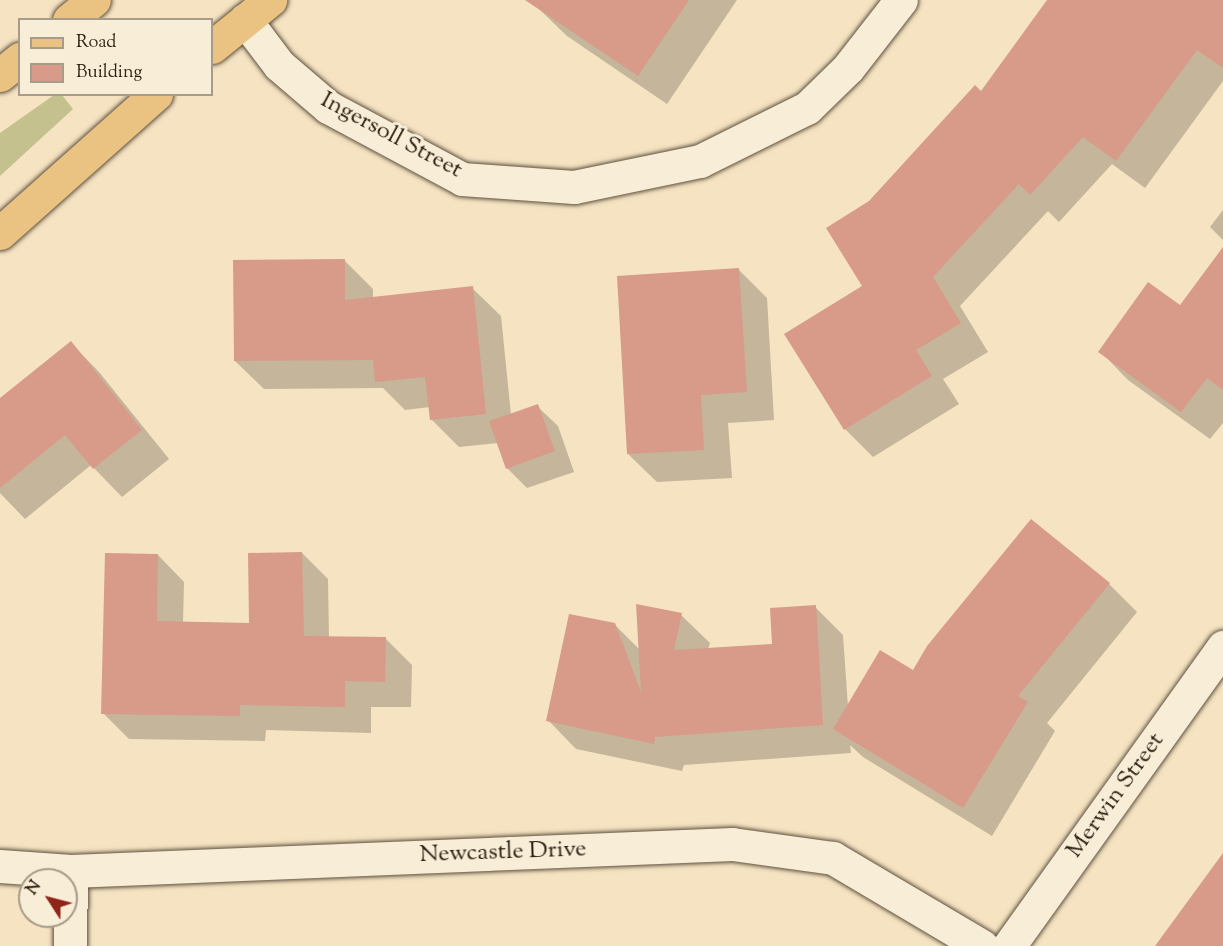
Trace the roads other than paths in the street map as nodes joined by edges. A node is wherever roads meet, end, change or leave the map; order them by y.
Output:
1 (94, 0) edge
2 (270, 0) edge
3 (901, 0) edge
4 (240, 10) edge
5 (72, 18) edge
6 (213, 32) edge
7 (213, 46) edge
8 (18, 61) edge
9 (0, 75) edge
10 (154, 96) edge
11 (0, 233) edge
12 (1223, 647) edge
13 (0, 866) edge
14 (29, 868) edge
15 (78, 871) edge
16 (70, 928) edge
17 (70, 946) edge
18 (982, 946) edge
19 (1009, 946) edge

1 - 5 main road
2 - 4 main road
3 - 4 street, Ingersoll Street
4 - 6 main road
4 - 7 main road
8 - 9 main road
10 - 11 main road
12 - 19 street, Merwin Street
13 - 14 street, Newcastle Drive
15 - 18 street, Newcastle Drive
16 - 17 street

